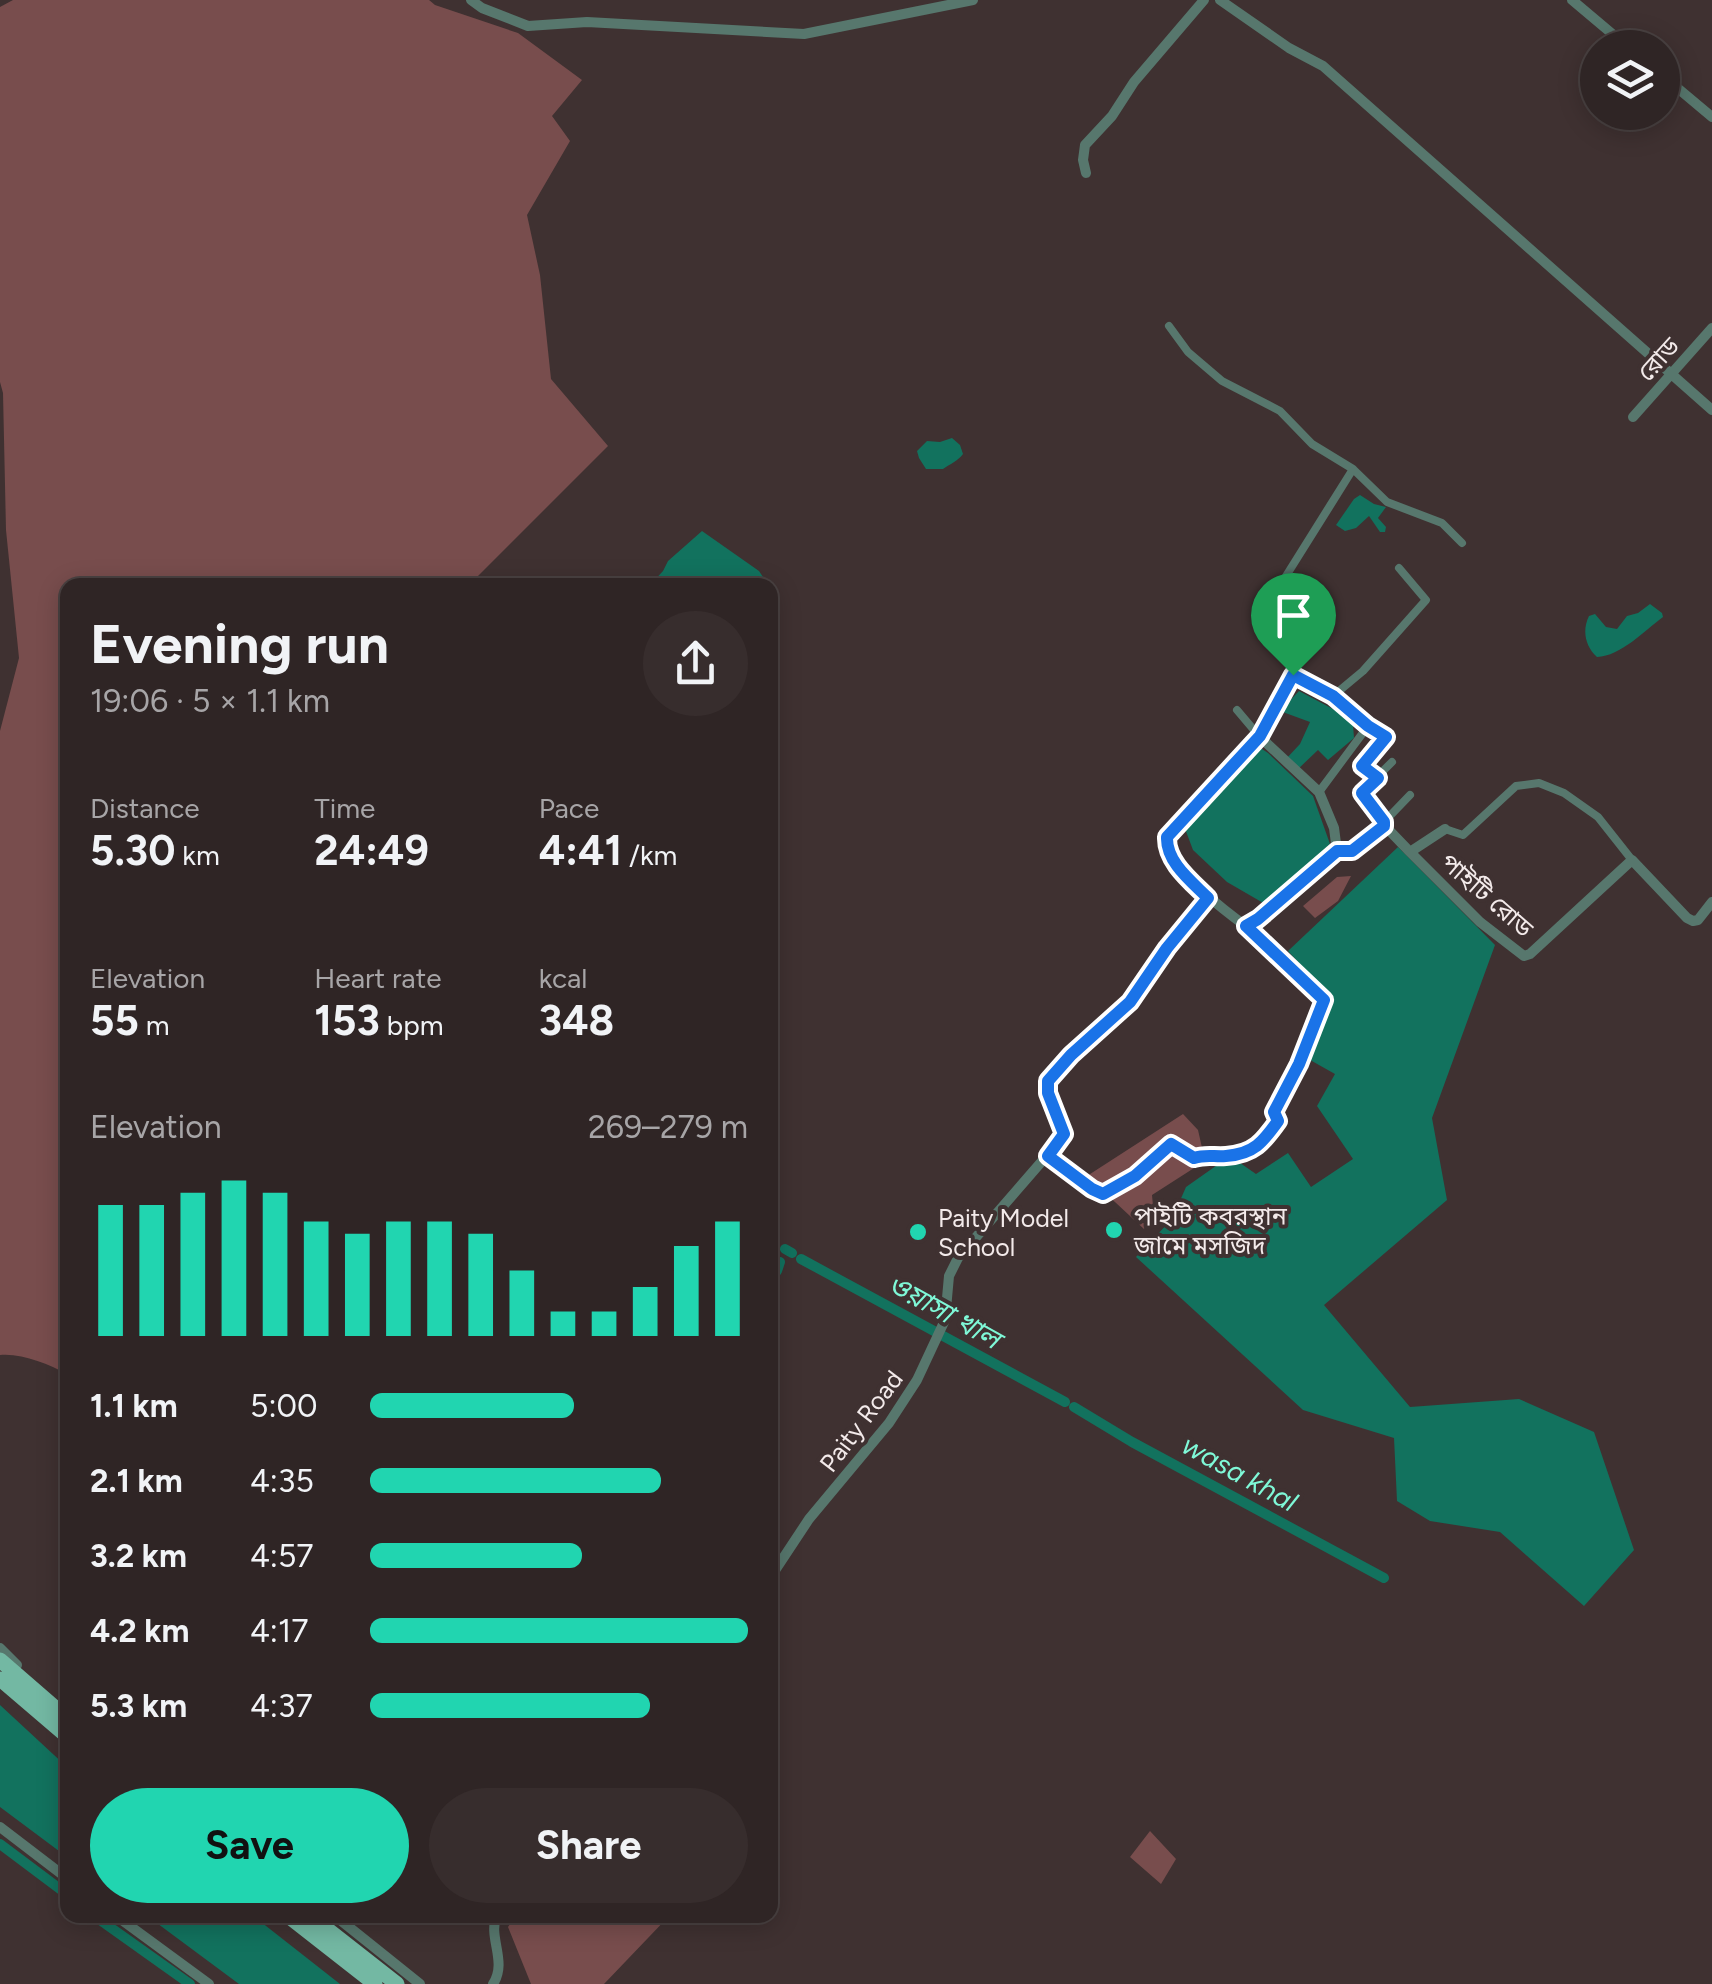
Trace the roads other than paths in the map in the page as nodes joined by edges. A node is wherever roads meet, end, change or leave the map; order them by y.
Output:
1 (471, 0) edge
2 (973, 0) edge
3 (1204, 0) edge
4 (1220, 0) edge
5 (1572, 0) edge
6 (1608, 30) edge
7 (1680, 91) edge
8 (1712, 117) edge
9 (1086, 173) dead end
10 (1169, 326) dead end
11 (1712, 328) edge
12 (1673, 374) junction
13 (1712, 410) edge
14 (1633, 416) dead end
15 (1353, 470) junction
16 (1462, 544) dead end
17 (1399, 568) dead end
18 (1293, 675) junction
19 (1333, 696) junction
20 (1236, 710) dead end
21 (1368, 726) junction
22 (1260, 736) junction
23 (1392, 762) dead end
24 (1378, 778) junction
25 (1320, 792) junction
26 (1410, 795) dead end
27 (1384, 824) junction
28 (1444, 829) joint
29 (1337, 851) junction
30 (1410, 852) junction
31 (1632, 860) junction
32 (1208, 898) junction
33 (1712, 902) edge
34 (1246, 926) junction
35 (1048, 1156) junction
36 (778, 1566) edge
37 (0, 1648) edge
38 (0, 1660) edge
39 (0, 1679) edge
40 (60, 1702) edge
41 (60, 1713) edge
42 (60, 1730) edge
43 (0, 1827) edge
44 (60, 1873) edge
45 (126, 1923) edge
46 (297, 1923) edge
47 (319, 1923) edge
48 (346, 1923) edge
49 (494, 1923) edge
50 (209, 1984) edge
51 (374, 1984) edge
52 (396, 1984) edge
53 (420, 1984) edge
54 (493, 1984) edge

1 - 2 street
3 - 9 street
4 - 12 street
5 - 6 street
7 - 8 street
10 - 15 street
11 - 12 street, রোড
12 - 13 street
12 - 14 street, রোড
15 - 16 street
15 - 18 street
17 - 19 street
18 - 19 street
18 - 22 street
19 - 21 street
20 - 22 street
21 - 24 street
21 - 25 street
22 - 25 street
22 - 32 street
23 - 24 street
24 - 27 street
25 - 29 street
26 - 27 street
27 - 29 street
27 - 30 street
28 - 30 street
28 - 31 street
29 - 34 street
30 - 31 street, পাইটি রোড
31 - 33 street
32 - 34 street
32 - 35 street
34 - 35 street
35 - 36 street, Paity Road
37 - 40 street
38 - 41 main road
39 - 42 main road
43 - 44 street
45 - 50 street
46 - 51 main road
47 - 52 main road
48 - 53 street
49 - 54 street

